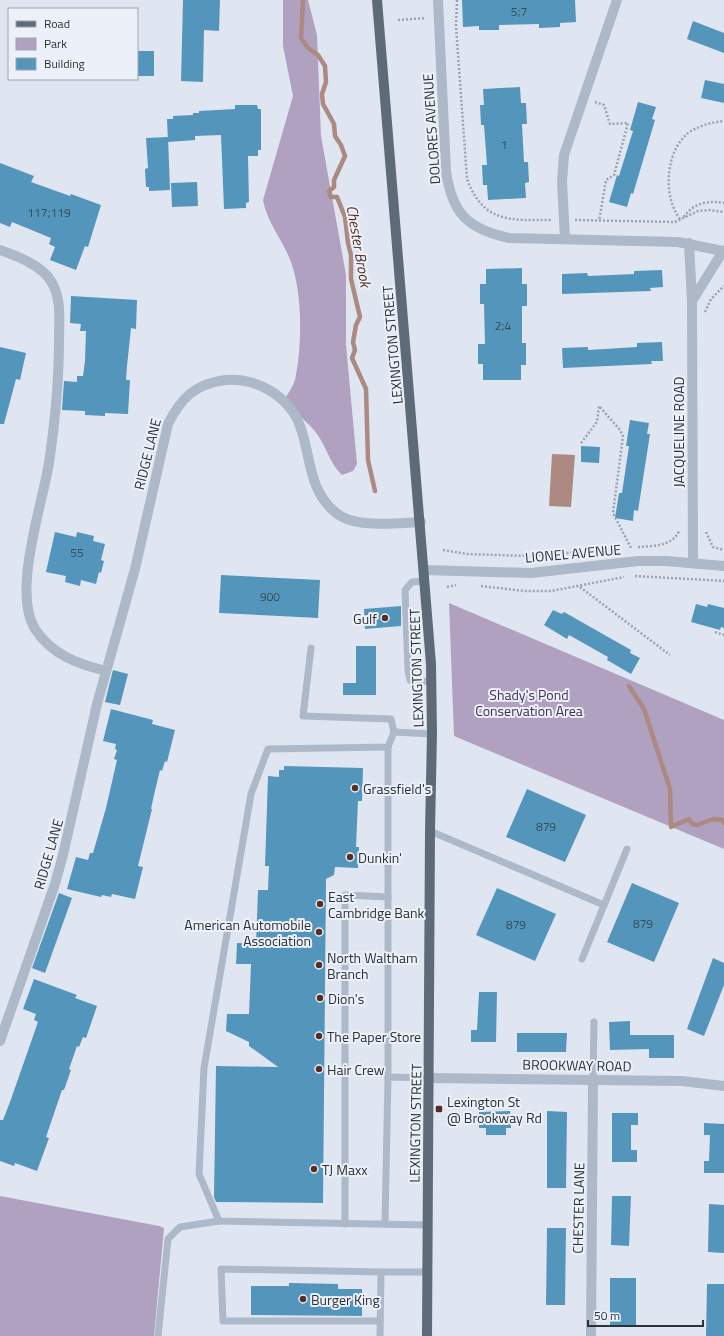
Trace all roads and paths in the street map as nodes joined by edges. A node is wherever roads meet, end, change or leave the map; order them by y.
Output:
1 (377, 0) edge
2 (438, 0) edge
3 (457, 0) edge
4 (617, 0) edge
5 (439, 16) junction
6 (398, 20) dead end
7 (583, 97) junction
8 (724, 121) edge
9 (724, 203) edge
10 (724, 212) edge
11 (684, 217) junction
12 (680, 219) junction
13 (564, 220) junction
14 (599, 221) junction
15 (565, 239) junction
16 (689, 243) junction
17 (0, 250) edge
18 (724, 251) edge
19 (724, 286) edge
20 (692, 301) junction
21 (704, 315) dead end
22 (581, 443) dead end
23 (421, 522) junction
24 (706, 525) dead end
25 (680, 526) dead end
26 (631, 548) junction
27 (443, 550) dead end
28 (724, 550) edge
29 (693, 562) junction
30 (724, 566) edge
31 (424, 570) junction
32 (425, 581) junction
33 (724, 581) edge
34 (460, 585) dead end
35 (479, 586) dead end
36 (447, 587) dead end
37 (580, 587) junction
38 (715, 632) dead end
39 (724, 635) edge
40 (311, 648) dead end
41 (670, 655) dead end
42 (106, 671) junction
43 (432, 681) junction
44 (394, 732) junction
45 (432, 734) junction
46 (388, 747) junction
47 (430, 831) junction
48 (627, 849) dead end
49 (388, 896) junction
50 (604, 905) junction
51 (582, 959) dead end
52 (594, 1022) dead end
53 (0, 1041) edge
54 (388, 1077) junction
55 (430, 1078) junction
56 (593, 1080) junction
57 (724, 1086) edge
58 (219, 1221) junction
59 (346, 1224) junction
60 (385, 1224) junction
61 (428, 1225) junction
62 (381, 1272) junction
63 (428, 1272) junction
64 (380, 1321) junction
65 (158, 1336) edge
66 (380, 1336) edge
67 (427, 1336) edge
68 (591, 1336) edge

1 - 23 main road, LEXINGTON STREET
2 - 5 street, DOLORES AVENUE
3 - 13 path
4 - 7 street
5 - 6 path
5 - 15 street, DOLORES AVENUE
7 - 13 street
7 - 14 path
8 - 12 path
9 - 11 path
10 - 11 path
11 - 12 path
12 - 14 path
13 - 14 path
13 - 15 street
15 - 16 street, DOLORES AVENUE
16 - 18 street, DOLORES AVENUE
16 - 20 street, JACQUELINE ROAD
17 - 42 street
18 - 20 street
19 - 21 path
20 - 29 street, JACQUELINE ROAD
22 - 26 path
23 - 31 main road, LEXINGTON STREET
23 - 42 street, RIDGE LANE
24 - 28 path
25 - 26 path
26 - 27 path
29 - 30 street, LIONEL AVENUE
29 - 31 street, LIONEL AVENUE
31 - 32 main road, LEXINGTON STREET
32 - 43 main road, LEXINGTON STREET
32 - 43 lane
33 - 37 path
34 - 36 path
35 - 37 path
37 - 41 path
38 - 39 path
40 - 44 lane
42 - 53 street, RIDGE LANE
43 - 45 main road, LEXINGTON STREET
44 - 45 lane
44 - 46 lane
45 - 47 main road, LEXINGTON STREET
46 - 49 lane
46 - 58 lane
47 - 50 lane
47 - 55 main road, LEXINGTON STREET
48 - 50 lane
49 - 54 lane
49 - 59 lane
50 - 51 lane
52 - 56 lane
54 - 55 lane
54 - 60 lane
55 - 56 street, BROOKWAY ROAD
55 - 61 main road, LEXINGTON STREET
56 - 57 street, BROOKWAY ROAD
56 - 68 street, CHESTER LANE
58 - 59 lane
58 - 65 lane
59 - 60 lane
60 - 61 lane
61 - 63 main road, LEXINGTON STREET
62 - 63 lane
62 - 64 lane
62 - 64 lane
63 - 67 main road, LEXINGTON STREET
64 - 66 lane

